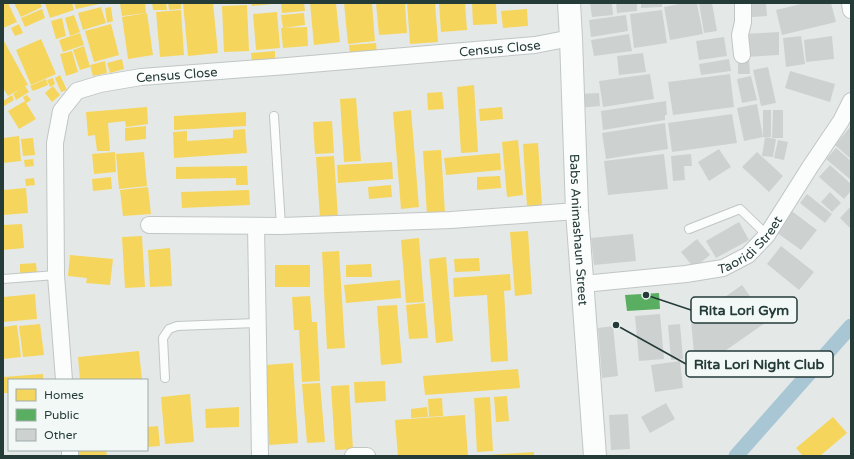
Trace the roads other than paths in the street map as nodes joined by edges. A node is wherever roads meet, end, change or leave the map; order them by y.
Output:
1 (569, 3) edge
2 (743, 3) edge
3 (850, 3) edge
4 (851, 10) edge
5 (571, 38) junction
6 (742, 55) dead end
7 (851, 102) edge
8 (274, 116) dead end
9 (577, 211) junction
10 (149, 225) dead end
11 (256, 226) junction
12 (281, 226) junction
13 (689, 229) dead end
14 (767, 235) junction
15 (56, 275) junction
16 (3, 280) edge
17 (583, 284) junction
18 (257, 323) junction
19 (165, 378) dead end
20 (64, 379) edge
21 (260, 456) edge
22 (353, 456) edge
23 (367, 456) edge
24 (595, 456) edge

1 - 5 main road, Babs Animashaun Street
2 - 6 street
3 - 4 street
5 - 9 main road, Babs Animashaun Street
5 - 15 street, Census Close
7 - 14 street, Taoridi Street
8 - 12 lane
9 - 12 street
9 - 17 main road, Babs Animashaun Street
10 - 11 street
11 - 12 street
11 - 18 street
13 - 14 lane
14 - 17 street, Taoridi Street
15 - 16 lane
15 - 20 street, Census Close
17 - 24 main road, Babs Animashaun Street
18 - 19 lane
18 - 21 street
22 - 23 street

